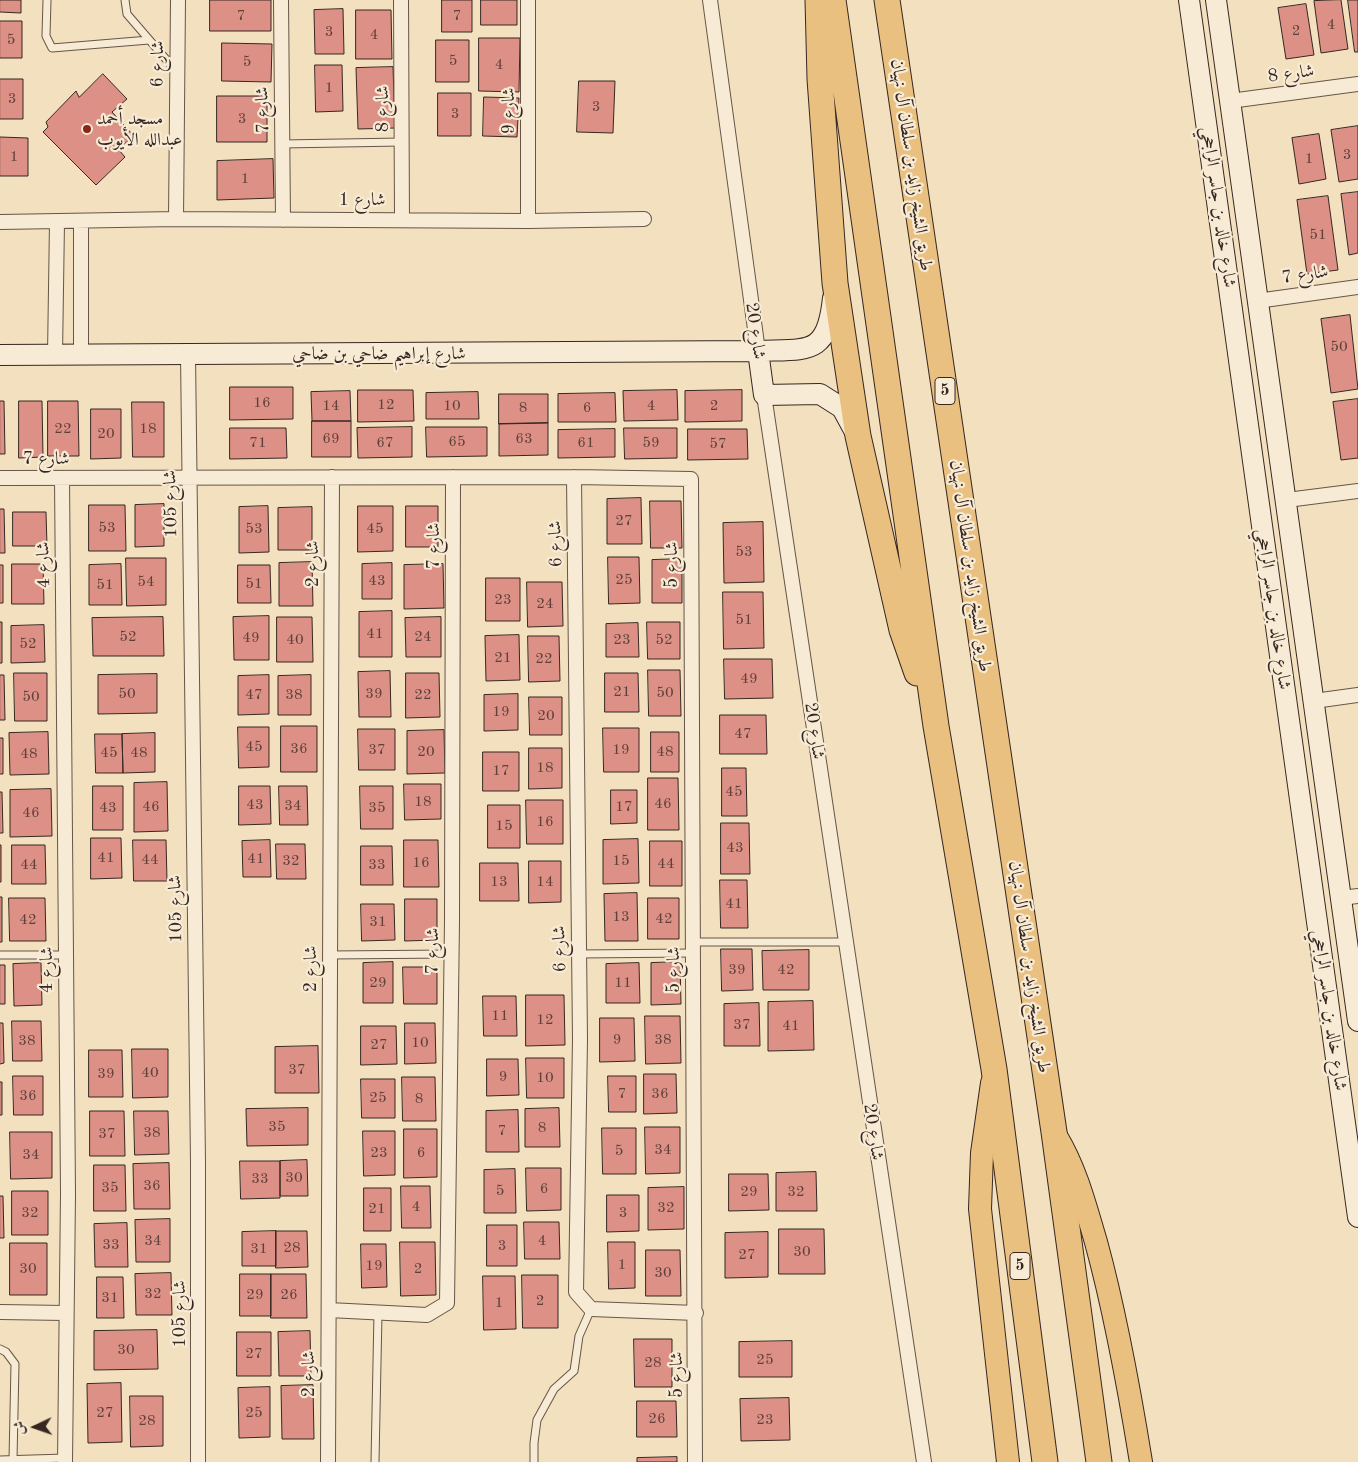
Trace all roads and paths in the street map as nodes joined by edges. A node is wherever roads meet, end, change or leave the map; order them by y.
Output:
1 (47, 0) edge
2 (125, 0) edge
3 (178, 0) edge
4 (281, 0) edge
5 (401, 0) edge
6 (528, 0) edge
7 (710, 0) edge
8 (818, 0) edge
9 (833, 0) edge
10 (1189, 0) edge
11 (1216, 0) edge
12 (889, 6) edge
13 (148, 40) junction
14 (177, 73) junction
15 (1358, 84) edge
16 (1230, 101) junction
17 (402, 142) junction
18 (282, 144) junction
19 (644, 218) dead end
20 (176, 219) junction
21 (402, 219) junction
22 (283, 220) junction
23 (528, 221) junction
24 (0, 222) edge
25 (57, 222) junction
26 (81, 222) junction
27 (835, 283) junction
28 (1358, 287) edge
29 (1257, 301) junction
30 (758, 351) junction
31 (0, 355) edge
32 (55, 356) junction
33 (81, 356) junction
34 (188, 356) junction
35 (764, 395) junction
36 (858, 436) junction
37 (189, 477) junction
38 (332, 477) junction
39 (453, 477) junction
40 (574, 477) junction
41 (0, 478) edge
42 (62, 478) junction
43 (691, 478) joint
44 (1358, 491) edge
45 (1287, 500) junction
46 (1297, 576) junction
47 (1268, 577) junction
48 (1303, 622) junction
49 (1275, 626) junction
50 (1358, 694) edge
51 (1314, 701) junction
52 (936, 726) junction
53 (1349, 897) edge
54 (845, 942) junction
55 (693, 947) junction
56 (451, 954) junction
57 (578, 954) junction
58 (0, 955) edge
59 (66, 955) junction
60 (330, 955) junction
61 (1358, 1021) edge
62 (994, 1069) junction
63 (1054, 1132) junction
64 (1358, 1217) edge
65 (591, 1309) junction
66 (328, 1310) junction
67 (0, 1312) edge
68 (65, 1313) junction
69 (378, 1313) junction
70 (696, 1313) junction
71 (0, 1349) edge
72 (0, 1460) edge
73 (13, 1460) junction
74 (64, 1460) edge
75 (198, 1462) edge
76 (328, 1462) edge
77 (375, 1462) edge
78 (534, 1462) edge
79 (695, 1462) edge
80 (924, 1462) edge
81 (1008, 1462) edge
82 (1045, 1462) edge
83 (1099, 1462) edge
84 (1141, 1462) edge

1 - 13 lane
2 - 13 lane
3 - 14 street, شارع 6
4 - 18 street, شارع 7
5 - 17 street, شارع 8
6 - 23 street, شارع 9
7 - 30 street, شارع 20
8 - 27 highway
9 - 52 highway, 5
10 - 47 street, شارع خالد بن جاسر الراجحي
11 - 16 street, شارع خالد بن جاسر الراجحي
12 - 63 highway, طريق الشيخ زايد بن سلطان آل نهيان / 5
13 - 14 lane
14 - 20 street, شارع 6
15 - 16 street, شارع 8
16 - 29 street, شارع خالد بن جاسر الراجحي
17 - 18 lane
17 - 21 street, شارع 8
18 - 22 street, شارع 7
19 - 23 street, شارع 1
20 - 22 street, شارع 1
20 - 26 street, شارع 1
21 - 22 street, شارع 1
21 - 23 street, شارع 1
24 - 25 street, شارع 1
25 - 26 street, شارع 1
25 - 32 street
26 - 33 street
27 - 30 street, شارع إبراهيم ضاحي بن ضاحي
27 - 36 highway
28 - 29 street, شارع 7
29 - 45 street, شارع خالد بن جاسر الراجحي
30 - 34 street, شارع إبراهيم ضاحي بن ضاحي
30 - 35 street, شارع 20
31 - 32 street, شارع إبراهيم ضاحي بن ضاحي
32 - 33 street, شارع إبراهيم ضاحي بن ضاحي
33 - 34 street, شارع إبراهيم ضاحي بن ضاحي
34 - 37 street, شارع 105
35 - 36 street
35 - 54 street, شارع 20
36 - 52 highway
37 - 38 street, شارع 7
37 - 42 street, شارع 7
37 - 75 street, شارع 105
38 - 39 street, شارع 7
38 - 60 street, شارع 2
39 - 40 street, شارع 7
39 - 56 street, شارع 7
40 - 43 street, شارع 7
40 - 57 street, شارع 6
41 - 42 street, شارع 7
42 - 59 street, شارع 4
43 - 55 street, شارع 5
44 - 45 street
45 - 46 street, شارع خالد بن جاسر الراجحي
46 - 47 street
46 - 48 street, شارع خالد بن جاسر الراجحي
47 - 49 street, شارع خالد بن جاسر الراجحي
48 - 49 street
48 - 51 street, شارع خالد بن جاسر الراجحي
49 - 64 street, شارع خالد بن جاسر الراجحي
50 - 51 street
51 - 53 street, شارع خالد بن جاسر الراجحي
52 - 62 highway, 5
53 - 61 street, شارع خالد بن جاسر الراجحي
54 - 55 lane
54 - 80 street, شارع 20
55 - 57 lane
55 - 70 street, شارع 5
56 - 60 lane
56 - 69 street, شارع 7
57 - 65 street, شارع 6
58 - 59 lane
59 - 68 street, شارع 4
60 - 66 street, شارع 2
62 - 81 main road
62 - 82 highway, 5
63 - 83 highway, طريق الشيخ زايد بن سلطان آل نهيان / 5
63 - 84 main road, طريق الشيخ زايد بن سلطان آل نهيان
65 - 70 street
65 - 78 lane
66 - 69 street, شارع 7
66 - 76 street, شارع 2
67 - 68 street
68 - 74 street, شارع 4
69 - 77 lane
70 - 79 street, شارع 5
71 - 73 lane
72 - 73 lane
73 - 74 lane

